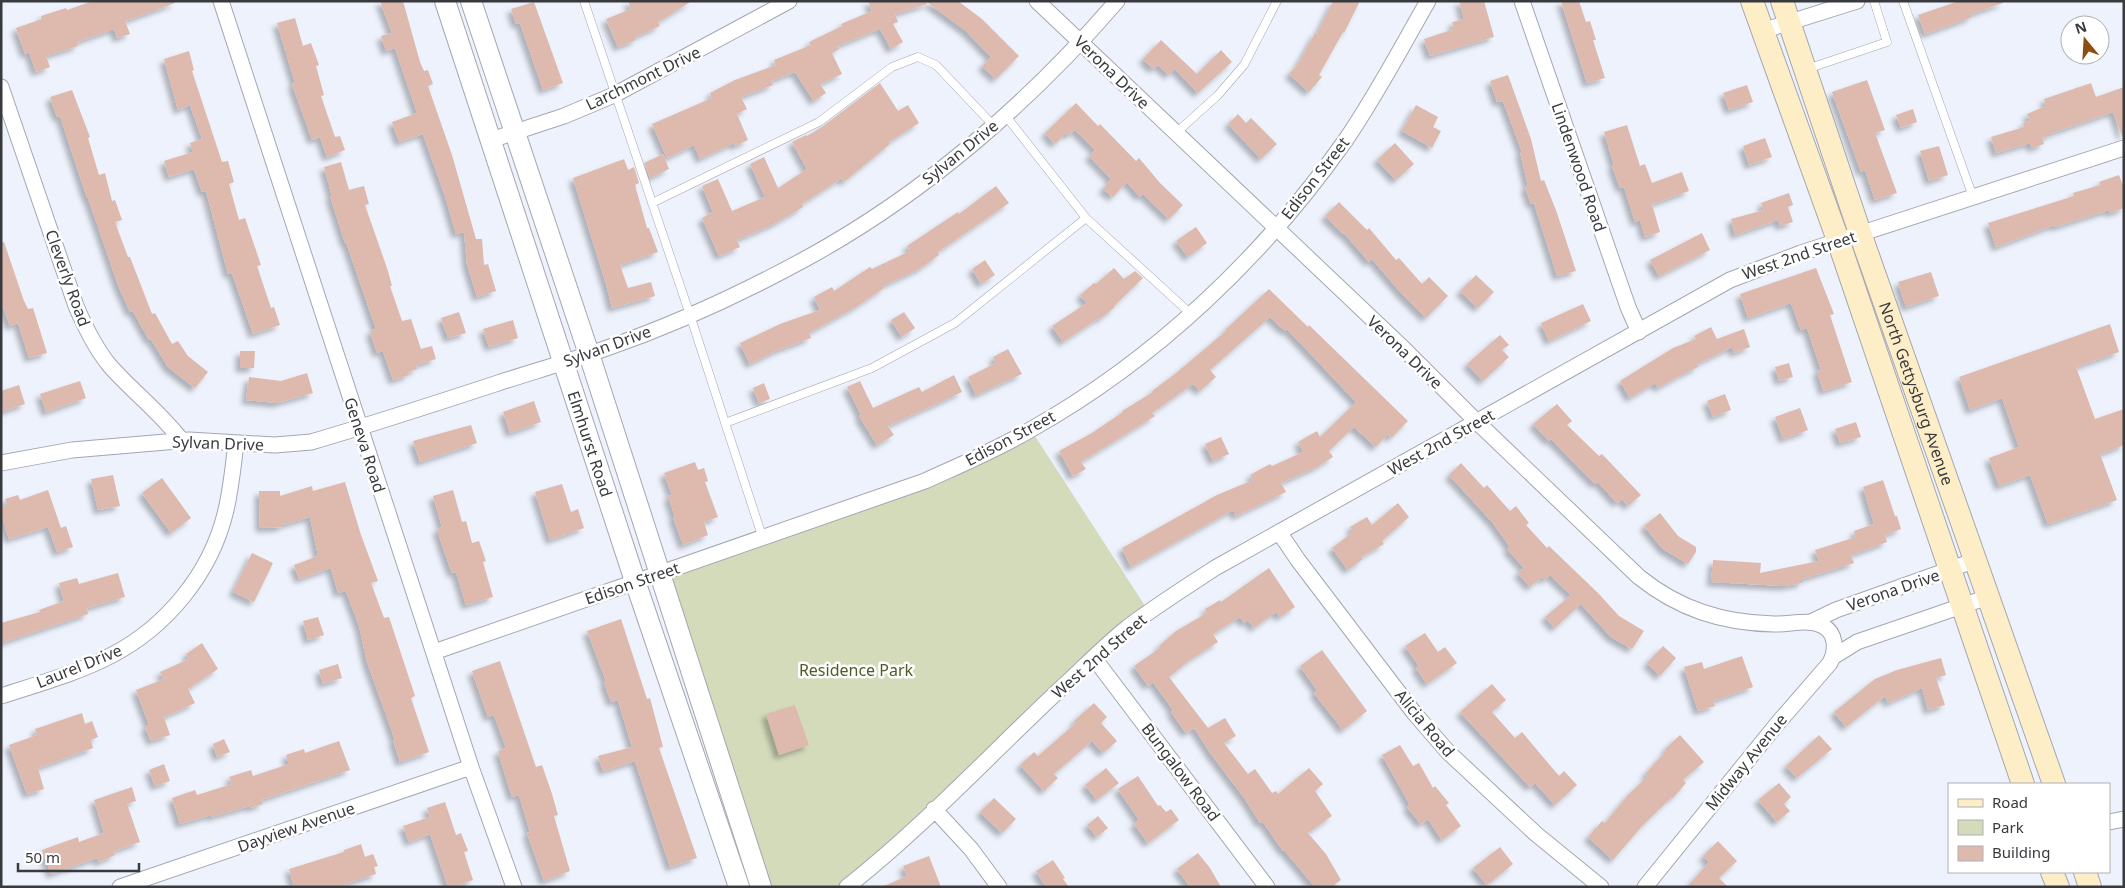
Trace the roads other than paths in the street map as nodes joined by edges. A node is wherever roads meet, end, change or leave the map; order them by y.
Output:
1 (221, 1) edge
2 (445, 1) edge
3 (471, 1) edge
4 (584, 1) edge
5 (789, 1) edge
6 (1037, 1) edge
7 (1117, 1) edge
8 (1277, 1) edge
9 (1428, 1) edge
10 (1522, 1) edge
11 (1752, 1) edge
12 (1782, 1) edge
13 (1857, 1) edge
14 (1874, 1) edge
15 (1903, 1) edge
16 (1789, 22) junction
17 (1762, 31) junction
18 (1079, 41) junction
19 (1805, 69) junction
20 (1, 87) edge
21 (614, 95) junction
22 (1005, 115) junction
23 (993, 126) junction
24 (514, 132) junction
25 (1176, 133) junction
26 (491, 140) junction
27 (2124, 148) edge
28 (1973, 197) junction
29 (652, 203) junction
30 (1086, 218) junction
31 (1276, 229) junction
32 (1860, 234) junction
33 (1838, 240) junction
34 (690, 314) junction
35 (1191, 314) junction
36 (1639, 332) junction
37 (589, 354) junction
38 (563, 362) junction
39 (1476, 421) junction
40 (726, 423) junction
41 (360, 428) junction
42 (182, 441) junction
43 (236, 443) junction
44 (1, 463) edge
45 (1279, 532) junction
46 (763, 539) junction
47 (1976, 560) junction
48 (1949, 570) junction
49 (659, 573) junction
50 (635, 581) junction
51 (1988, 597) junction
52 (1962, 606) junction
53 (1811, 622) junction
54 (434, 652) junction
55 (1833, 657) junction
56 (1094, 658) junction
57 (1, 696) edge
58 (471, 767) junction
59 (2022, 783) edge
60 (2054, 783) edge
61 (934, 809) junction
62 (2124, 819) edge
63 (2110, 822) edge
64 (2052, 873) edge
65 (2085, 873) edge
66 (120, 887) edge
67 (514, 887) edge
68 (739, 887) edge
69 (761, 887) edge
70 (847, 887) edge
71 (999, 887) edge
72 (1267, 887) edge
73 (1601, 887) edge
74 (1645, 887) edge
75 (2058, 887) edge
76 (2090, 887) edge

1 - 41 street, Geneva Road
2 - 26 street, Elmhurst Road
3 - 24 street, Elmhurst Road
4 - 21 lane
5 - 21 street, Larchmont Drive
6 - 18 street, Verona Drive
7 - 18 street, Sylvan Drive
8 - 25 lane
9 - 31 street, Edison Street
10 - 36 street, Lindenwood Road
11 - 17 main road, North Gettysburg Avenue
12 - 16 main road, North Gettysburg Avenue
13 - 16 street
14 - 19 lane
15 - 28 lane
16 - 17 street
16 - 19 main road, North Gettysburg Avenue
17 - 33 main road, North Gettysburg Avenue
18 - 22 street, Sylvan Drive
18 - 25 street, Verona Drive
19 - 32 main road, North Gettysburg Avenue
20 - 42 street, Cleverly Road
21 - 24 street, Larchmont Drive
21 - 29 lane
22 - 23 street, Sylvan Drive
22 - 30 lane
23 - 29 lane
23 - 34 street, Sylvan Drive
24 - 26 street, Larchmont Drive
24 - 37 street, Elmhurst Road
25 - 31 street, Verona Drive
26 - 38 street, Elmhurst Road
27 - 28 street, West 2nd Street
28 - 32 street, West 2nd Street
29 - 34 lane
30 - 35 lane
30 - 40 lane
31 - 35 street, Edison Street
31 - 39 street, Verona Drive
32 - 33 street, West 2nd Street
32 - 47 main road, North Gettysburg Avenue
33 - 36 street, West 2nd Street
33 - 48 main road, North Gettysburg Avenue
34 - 37 street, Sylvan Drive
34 - 40 lane
35 - 46 street, Edison Street
36 - 39 street, West 2nd Street
37 - 38 street, Sylvan Drive
37 - 49 street, Elmhurst Road
38 - 41 street, Sylvan Drive
38 - 50 street, Elmhurst Road
39 - 45 street, West 2nd Street
39 - 53 street, Verona Drive
40 - 46 lane
41 - 43 street, Sylvan Drive
41 - 54 street, Geneva Road
42 - 43 street, Sylvan Drive
42 - 44 street, Sylvan Drive
43 - 57 street, Laurel Drive
45 - 56 street, West 2nd Street
45 - 73 street, Alicia Road
46 - 49 street, Edison Street
47 - 48 street, Verona Drive
47 - 51 main road, North Gettysburg Avenue
48 - 52 main road, North Gettysburg Avenue
48 - 53 street, Verona Drive
49 - 50 street, Edison Street
49 - 69 street, Elmhurst Road
50 - 54 street, Edison Street
50 - 68 street, Elmhurst Road
51 - 52 street
51 - 60 main road, North Gettysburg Avenue
52 - 55 street
52 - 59 main road, North Gettysburg Avenue
53 - 55 street
54 - 58 street, Geneva Road
55 - 74 street, Midway Avenue
56 - 61 street, West 2nd Street
56 - 72 street, Bungalow Road
58 - 66 street, Dayview Avenue
58 - 67 street, Geneva Road
61 - 70 street, West 2nd Street
61 - 71 street
62 - 63 street
64 - 75 main road
65 - 76 main road

